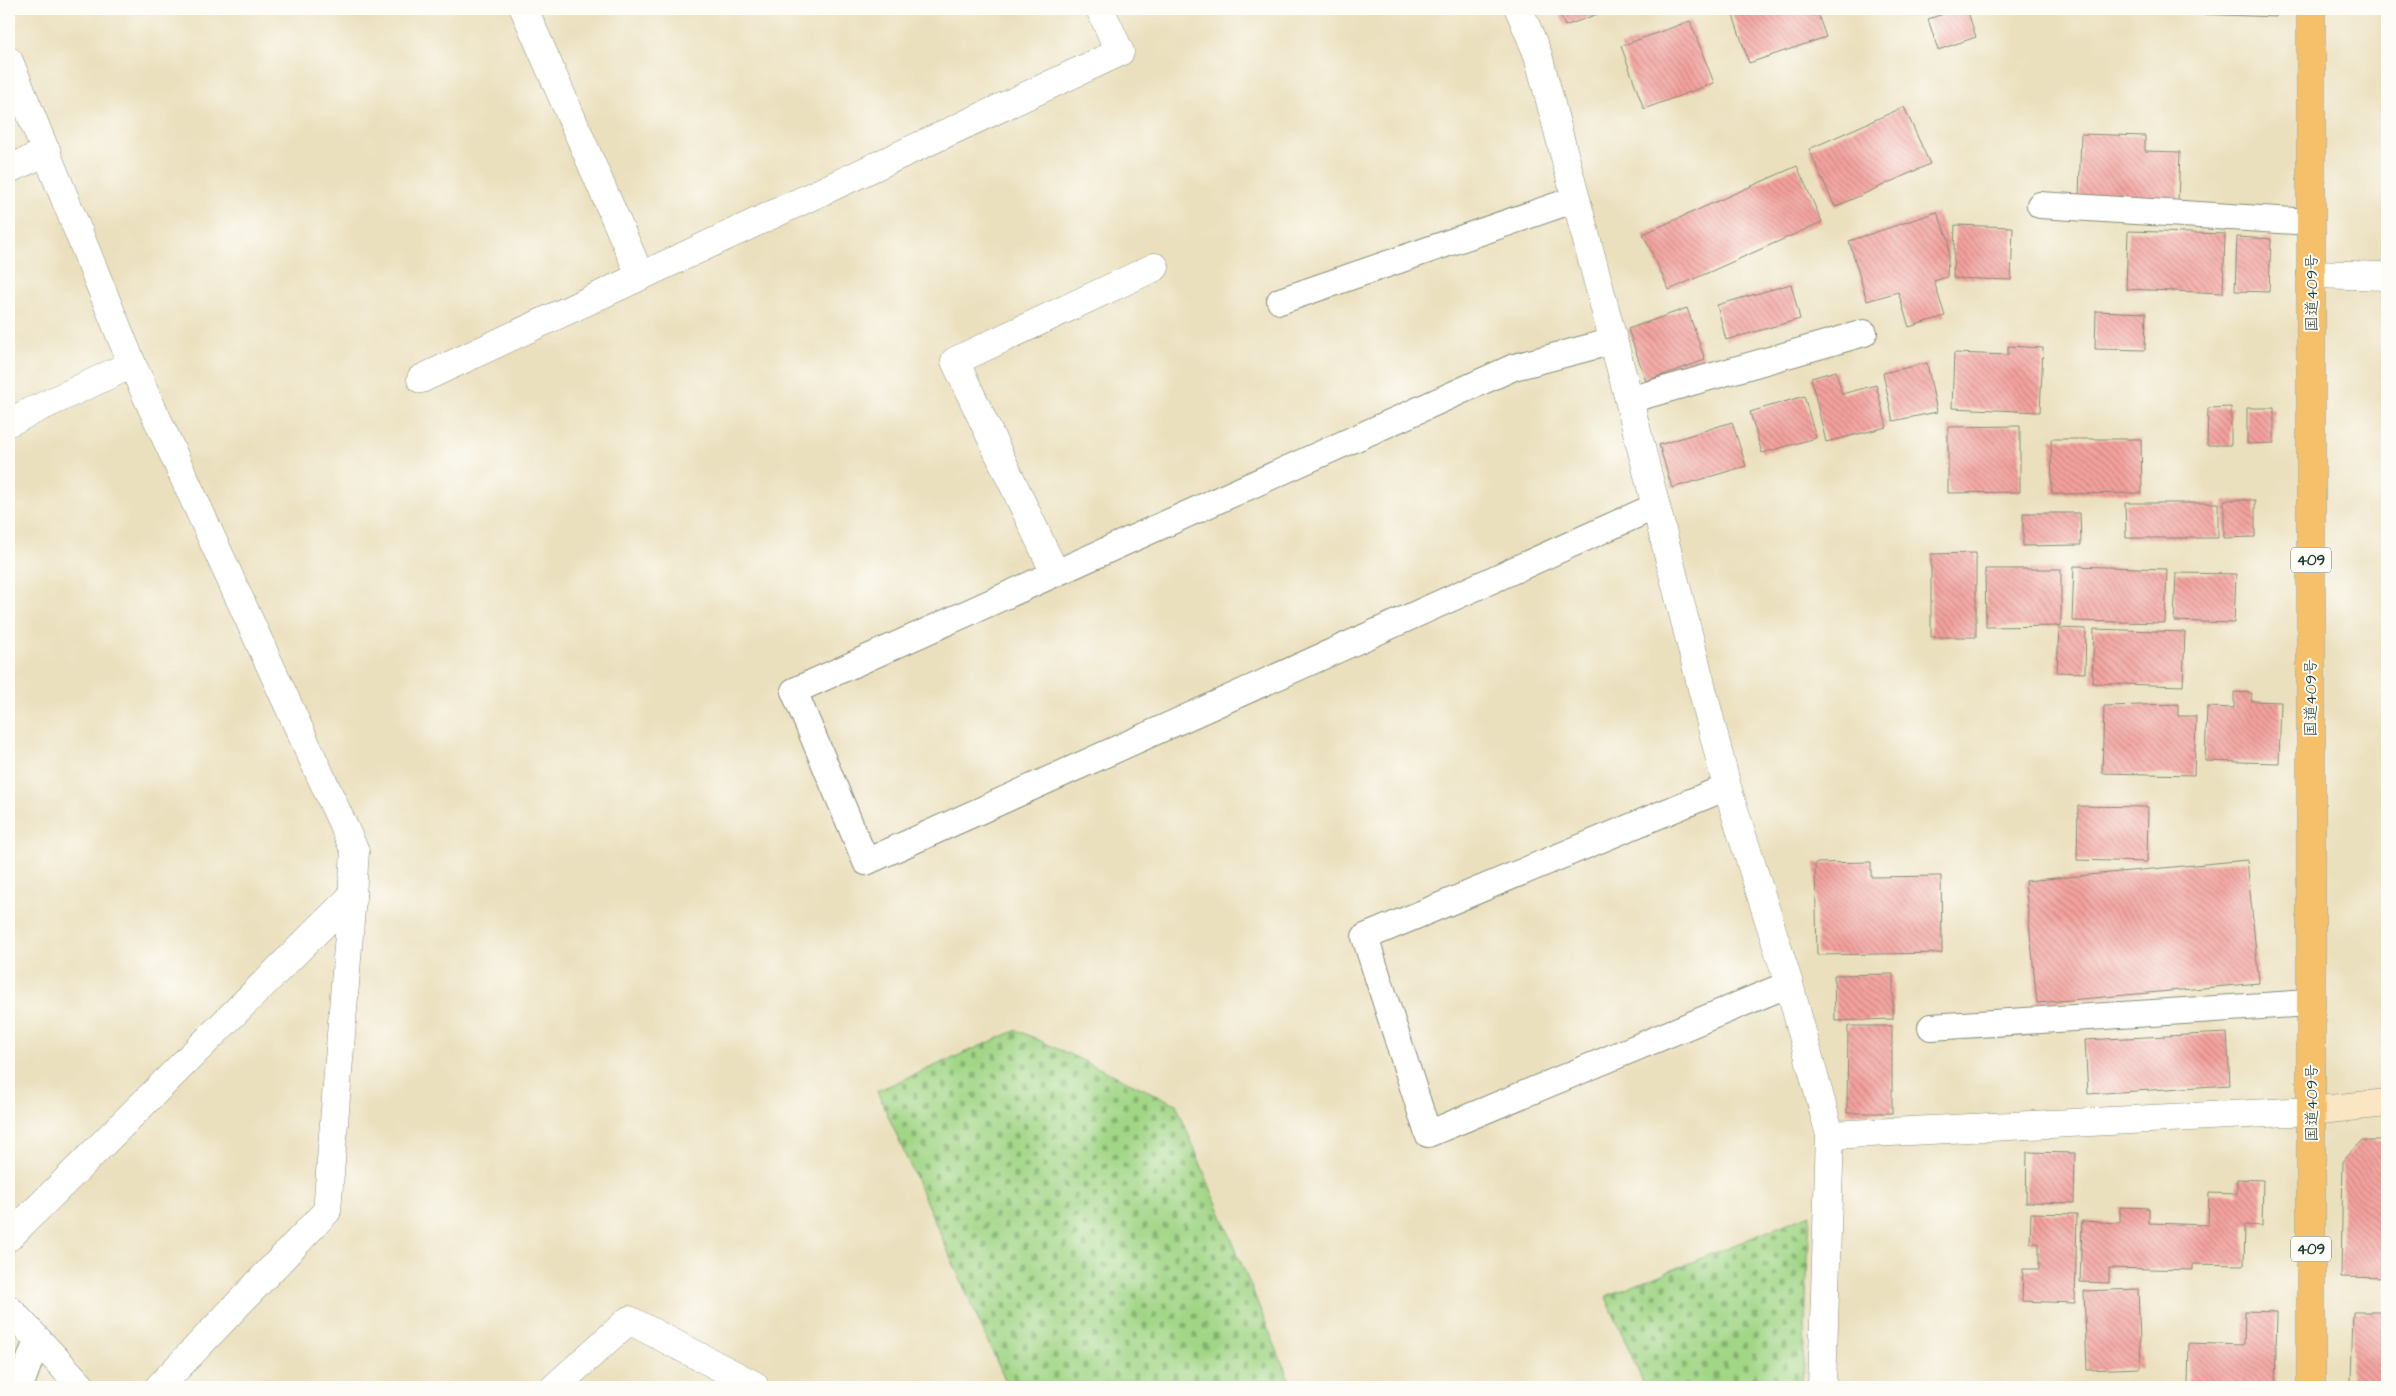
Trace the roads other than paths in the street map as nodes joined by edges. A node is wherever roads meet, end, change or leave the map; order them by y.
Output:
1 (524, 9) edge
2 (1100, 9) edge
3 (1519, 9) edge
4 (2311, 9) edge
5 (9, 61) edge
6 (47, 152) junction
7 (9, 169) edge
8 (1576, 199) junction
9 (2040, 205) dead end
10 (2311, 222) junction
11 (1155, 267) dead end
12 (2311, 274) junction
13 (640, 275) junction
14 (2387, 276) edge
15 (1280, 301) dead end
16 (1864, 333) dead end
17 (1614, 342) junction
18 (132, 364) junction
19 (421, 379) dead end
20 (1629, 400) junction
21 (9, 422) edge
22 (1656, 506) junction
23 (1055, 574) junction
24 (1727, 788) junction
25 (352, 896) junction
26 (1789, 984) junction
27 (2310, 1003) junction
28 (1931, 1027) dead end
29 (2387, 1103) edge
30 (2311, 1111) junction
31 (1830, 1134) junction
32 (9, 1237) edge
33 (9, 1309) edge
34 (37, 1340) junction
35 (20, 1387) edge
36 (82, 1387) edge
37 (159, 1387) edge
38 (554, 1387) edge
39 (752, 1387) edge
40 (1822, 1387) edge
41 (2311, 1387) edge

1 - 13 street
2 - 13 street
3 - 8 street
4 - 10 highway, 国道409号 / 409
5 - 6 street
6 - 7 street
6 - 18 street
8 - 15 lane
8 - 17 street
9 - 10 lane
10 - 12 highway, 国道409号 / 409
11 - 23 street
12 - 14 street
12 - 27 highway, 国道409号 / 409
13 - 19 street
16 - 20 lane
17 - 20 street
17 - 23 lane
18 - 21 street
18 - 25 street
20 - 22 street
22 - 23 lane
22 - 24 street
24 - 26 street
24 - 26 lane
25 - 32 street
25 - 37 street
26 - 31 street
27 - 28 lane
27 - 30 highway, 国道409号 / 409
29 - 30 street
30 - 31 street
30 - 41 highway, 国道409号 / 409
31 - 40 street
33 - 34 street
34 - 35 lane
34 - 36 street
38 - 39 street

